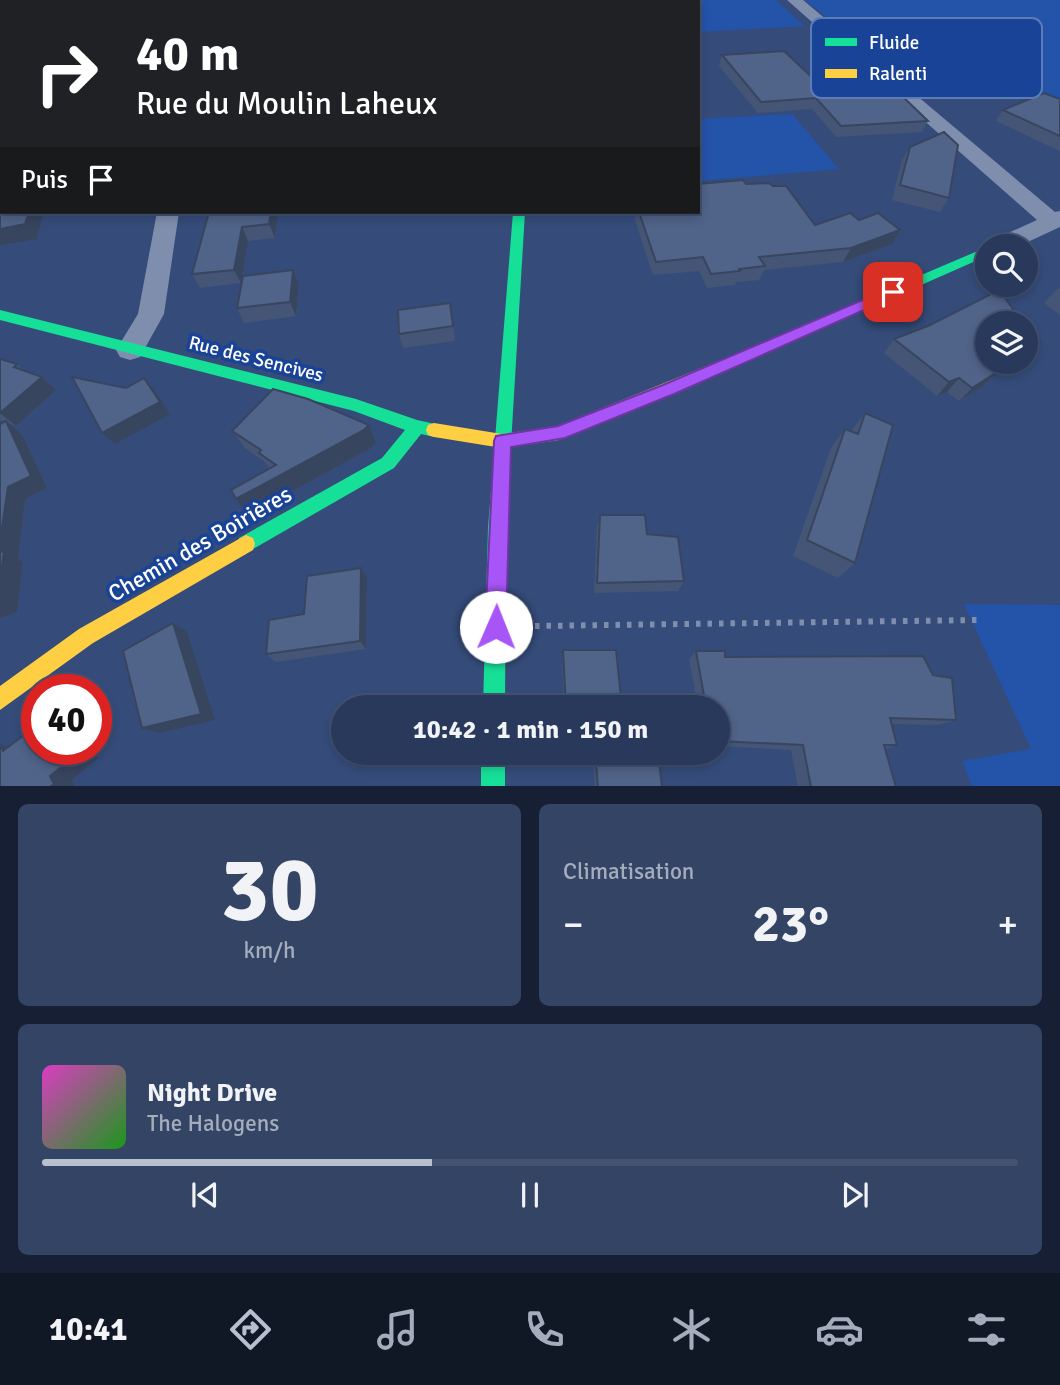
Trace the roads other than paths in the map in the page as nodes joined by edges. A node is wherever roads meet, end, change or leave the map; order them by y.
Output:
1 (794, 0) edge
2 (815, 18) edge
3 (911, 98) edge
4 (168, 214) edge
5 (519, 214) edge
6 (1056, 220) edge
7 (1025, 234) edge
8 (975, 255) edge
9 (0, 315) edge
10 (130, 350) junction
11 (417, 427) junction
12 (502, 441) junction
13 (494, 695) edge
14 (0, 699) edge
15 (494, 765) edge
16 (493, 786) edge

1 - 2 street
3 - 6 street
4 - 10 street
5 - 12 street
6 - 7 street
8 - 12 street, Rue des Sencives
9 - 10 street, Rue des Sencives
10 - 11 street, Rue des Sencives
11 - 12 street, Rue des Sencives
11 - 14 street, Chemin des Boirières
12 - 13 street
15 - 16 street

